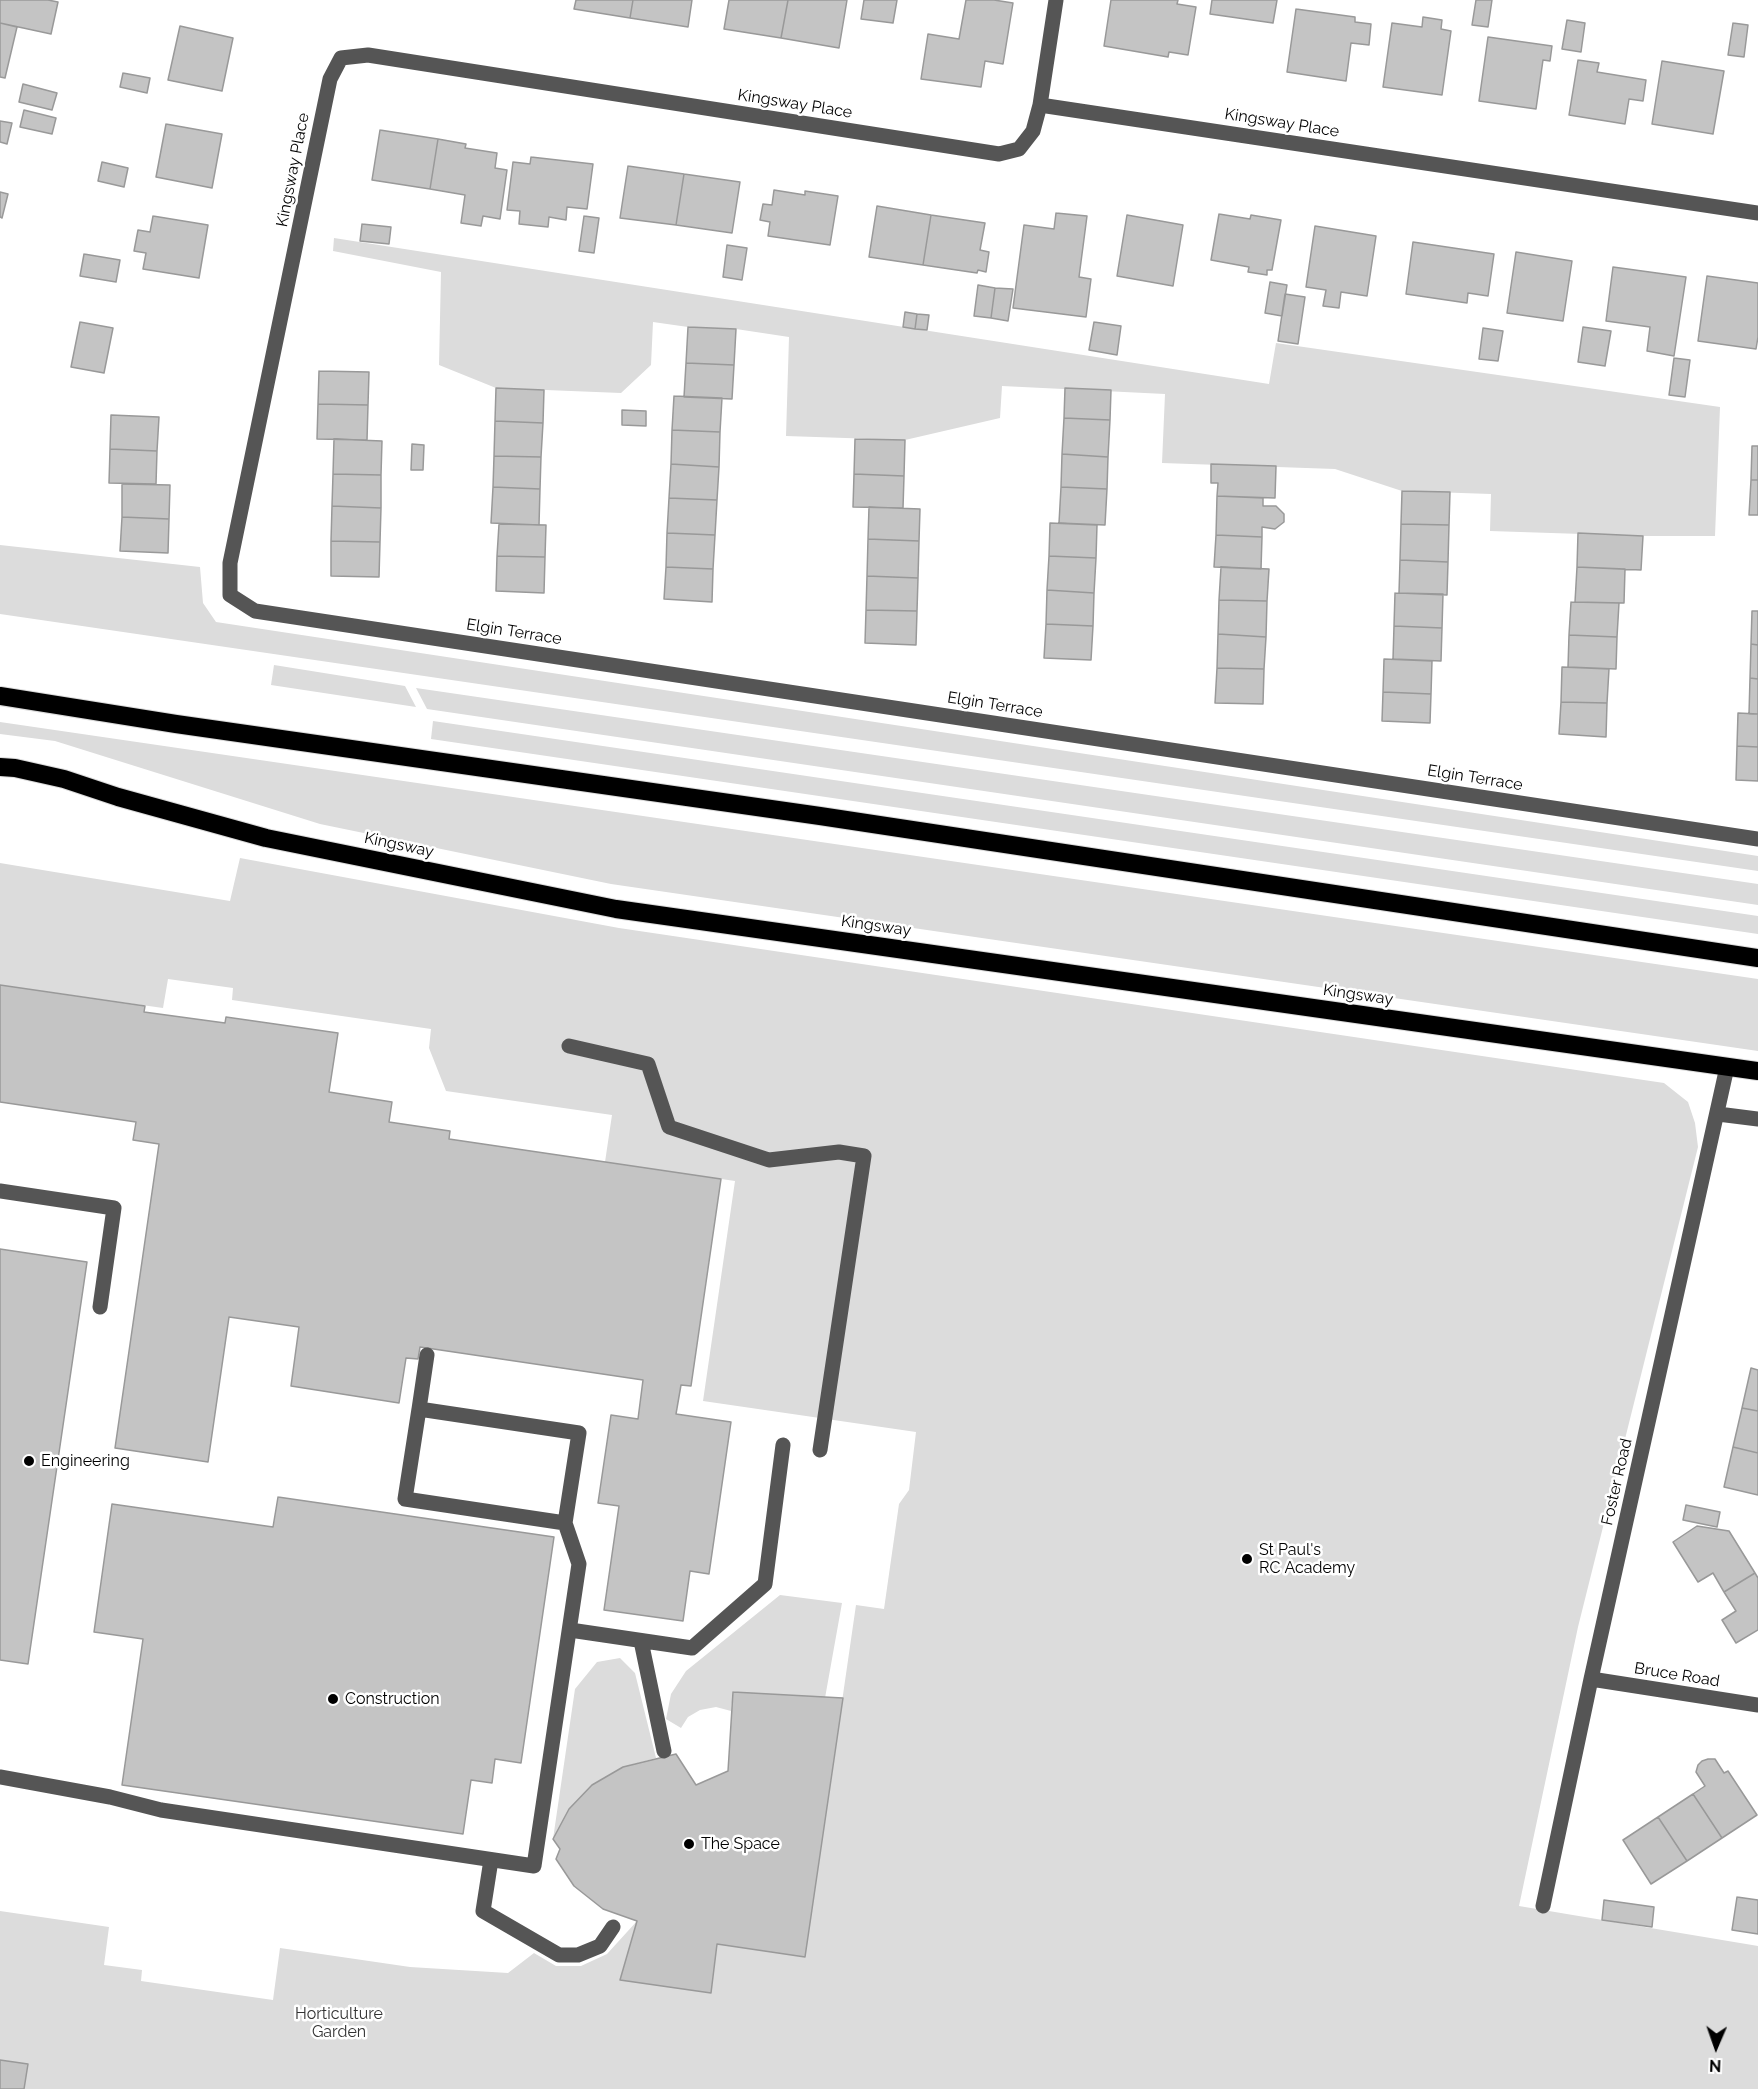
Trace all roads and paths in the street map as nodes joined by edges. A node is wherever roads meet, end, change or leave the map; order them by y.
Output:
1 (1056, 0) edge
2 (1040, 105) junction
3 (1758, 213) edge
4 (230, 595) joint
5 (0, 696) edge
6 (0, 767) edge
7 (1758, 839) edge
8 (1758, 958) edge
9 (569, 1046) dead end
10 (1727, 1067) junction
11 (1758, 1071) edge
12 (1718, 1113) junction
13 (1758, 1119) edge
14 (0, 1191) edge
15 (100, 1306) dead end
16 (427, 1354) dead end
17 (419, 1409) junction
18 (783, 1445) dead end
19 (820, 1450) dead end
20 (565, 1523) junction
21 (570, 1630) junction
22 (641, 1641) junction
23 (1591, 1679) junction
24 (1758, 1705) edge
25 (664, 1751) dead end
26 (0, 1778) edge
27 (491, 1860) junction
28 (1543, 1906) dead end
29 (613, 1927) dead end

1 - 2 street
2 - 3 street, Kingsway Place
2 - 4 street, Kingsway Place
4 - 7 street, Elgin Terrace
5 - 8 highway
6 - 10 highway, Kingsway
9 - 19 street
10 - 11 highway, Kingsway
10 - 12 street, Foster Road
12 - 13 street
12 - 23 street, Foster Road
14 - 15 street
16 - 17 street
17 - 20 street
17 - 20 street
18 - 22 street
20 - 21 street
21 - 22 street
21 - 27 street
22 - 25 street
23 - 24 street, Bruce Road
23 - 28 street, Foster Road
26 - 27 street
27 - 29 street

